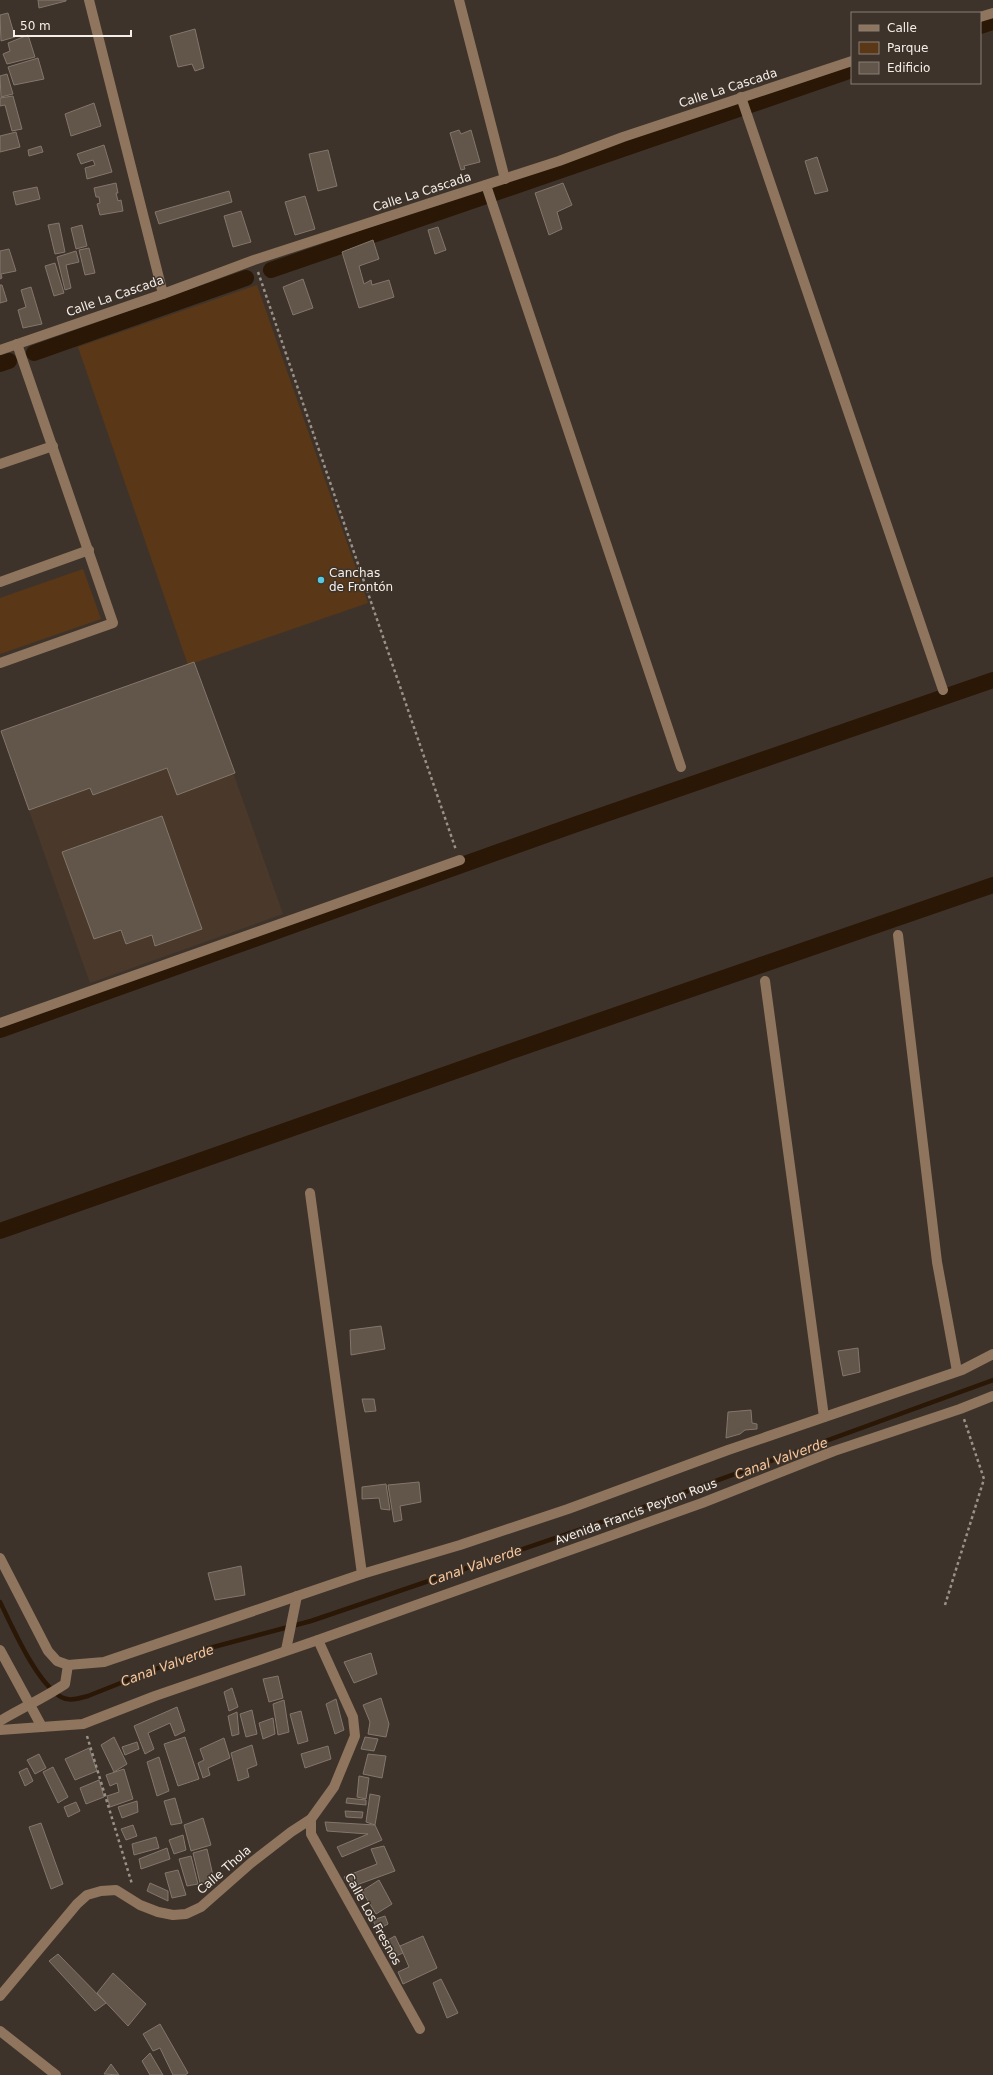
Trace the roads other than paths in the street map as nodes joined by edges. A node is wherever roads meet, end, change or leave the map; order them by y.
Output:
1 (89, 0) edge
2 (459, 0) edge
3 (993, 13) edge
4 (981, 17) edge
5 (851, 60) edge
6 (742, 97) junction
7 (505, 179) junction
8 (486, 185) junction
9 (163, 294) junction
10 (17, 344) junction
11 (0, 350) edge
12 (52, 446) junction
13 (0, 464) edge
14 (89, 550) junction
15 (0, 582) edge
16 (0, 663) edge
17 (943, 690) dead end
18 (681, 768) dead end
19 (460, 860) road end
20 (898, 934) dead end
21 (765, 981) dead end
22 (0, 1023) edge
23 (310, 1193) dead end
24 (993, 1354) edge
25 (956, 1371) junction
26 (993, 1396) edge
27 (824, 1417) junction
28 (0, 1558) edge
29 (362, 1574) junction
30 (297, 1596) junction
31 (318, 1640) junction
32 (0, 1650) edge
33 (286, 1650) junction
34 (68, 1665) junction
35 (28, 1704) junction
36 (0, 1721) edge
37 (42, 1727) junction
38 (0, 1730) edge
39 (311, 1819) junction
40 (0, 1996) edge
41 (420, 2029) dead end
42 (0, 2031) edge
43 (56, 2075) edge

1 - 9 street
2 - 7 street
3 - 4 street
5 - 6 street, Calle La Cascada
6 - 7 street, Calle La Cascada
6 - 17 street
7 - 8 street, Calle La Cascada
8 - 9 street, Calle La Cascada
8 - 18 street
9 - 10 street, Calle La Cascada
10 - 11 street, Calle La Cascada
10 - 12 street
12 - 13 street
12 - 14 street
14 - 15 street
14 - 16 street
19 - 22 street
20 - 25 street
21 - 27 street
23 - 29 street
24 - 25 street
25 - 27 street
26 - 31 street, Avenida Francis Peyton Rous
27 - 29 street
28 - 34 street
29 - 30 street
30 - 33 street
30 - 34 street
31 - 33 street, Avenida Francis Peyton Rous
31 - 39 street, Calle Thola
32 - 35 street
33 - 37 street, Avenida Francis Peyton Rous
34 - 35 street
35 - 36 street
35 - 37 street
37 - 38 street, Avenida Francis Peyton Rous
39 - 40 street, Calle Thola
39 - 41 street, Calle Los Fresnos
42 - 43 street

